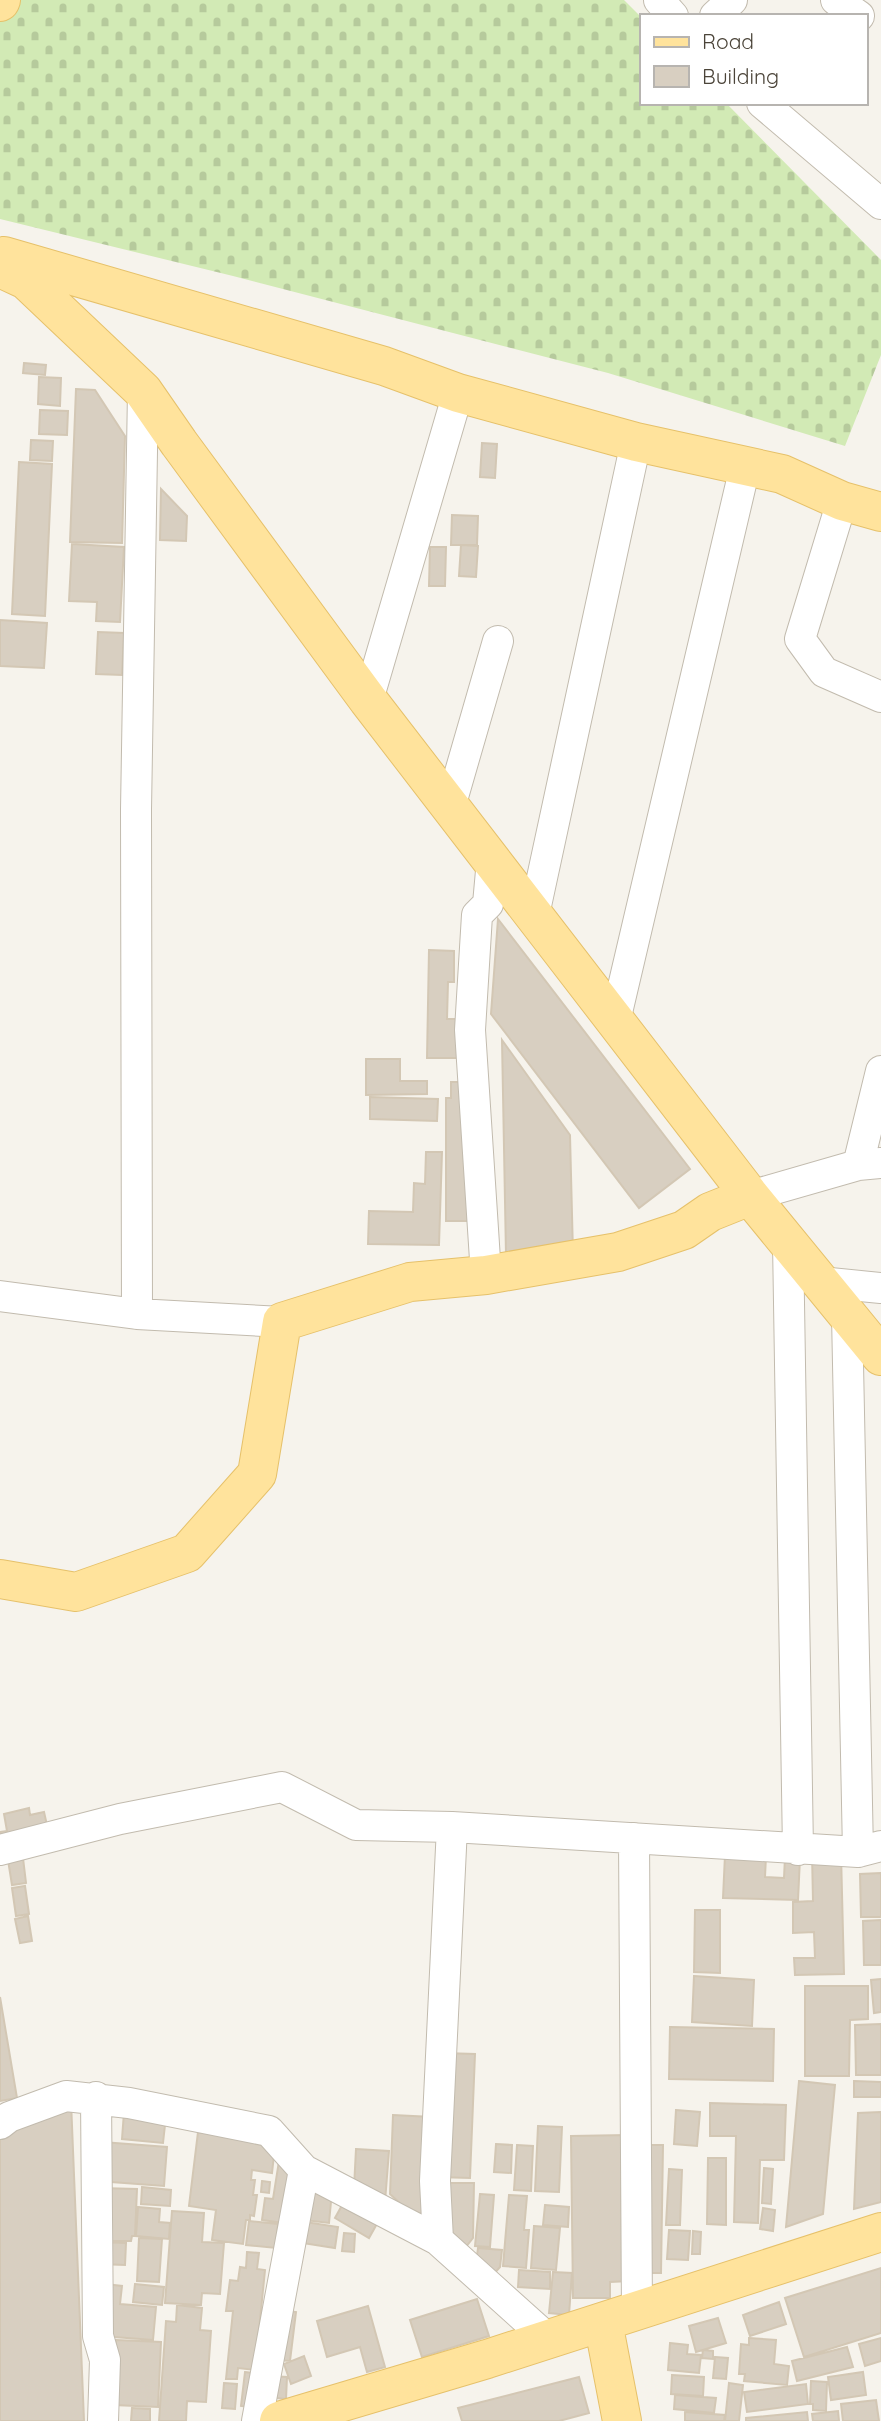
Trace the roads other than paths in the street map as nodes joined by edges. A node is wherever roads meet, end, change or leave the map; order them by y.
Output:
1 (659, 0) edge
2 (732, 0) edge
3 (836, 0) edge
4 (671, 14) edge
5 (717, 14) edge
6 (856, 14) edge
7 (764, 105) edge
8 (881, 204) edge
9 (0, 255) edge
10 (0, 268) edge
11 (143, 391) junction
12 (458, 393) junction
13 (636, 442) junction
14 (745, 467) junction
15 (842, 500) junction
16 (881, 512) edge
17 (499, 641) dead end
18 (881, 698) edge
19 (368, 700) junction
20 (450, 807) junction
21 (492, 860) junction
22 (534, 915) junction
23 (615, 1020) junction
24 (881, 1071) edge
25 (870, 1164) edge
26 (750, 1196) junction
27 (788, 1242) junction
28 (486, 1275) junction
29 (820, 1282) junction
30 (881, 1287) edge
31 (0, 1296) edge
32 (137, 1314) junction
33 (847, 1315) junction
34 (282, 1322) junction
35 (881, 1356) edge
36 (0, 1579) edge
37 (452, 1827) junction
38 (634, 1838) junction
39 (870, 1849) edge
40 (0, 1850) edge
41 (798, 1850) junction
42 (96, 2097) junction
43 (0, 2123) edge
44 (303, 2170) junction
45 (881, 2232) edge
46 (438, 2240) junction
47 (620, 2317) junction
48 (548, 2339) junction
49 (291, 2419) edge
50 (103, 2421) edge
51 (257, 2421) edge
52 (622, 2421) edge

1 - 4 street
2 - 5 street
3 - 6 street
7 - 8 street
9 - 12 main road
10 - 11 main road
11 - 19 main road
11 - 32 street
12 - 13 main road
12 - 19 street
13 - 14 main road
13 - 22 street
14 - 15 main road
14 - 23 street
15 - 16 main road
15 - 18 street
17 - 20 street
19 - 20 main road
20 - 21 main road
21 - 22 main road
21 - 28 street
22 - 23 main road
23 - 26 main road
24 - 25 street
25 - 26 street
26 - 27 main road
26 - 28 main road
27 - 29 main road
27 - 41 street
28 - 34 main road
29 - 30 street
29 - 33 main road
31 - 32 street
32 - 34 street
33 - 35 main road
33 - 39 street
34 - 36 main road
37 - 38 street
37 - 40 street
37 - 46 street
38 - 41 street
38 - 47 street
39 - 41 street
42 - 43 street
42 - 44 street
42 - 50 street
44 - 46 street
44 - 51 street
45 - 47 main road
46 - 48 street
47 - 48 main road
47 - 52 main road
48 - 49 main road

